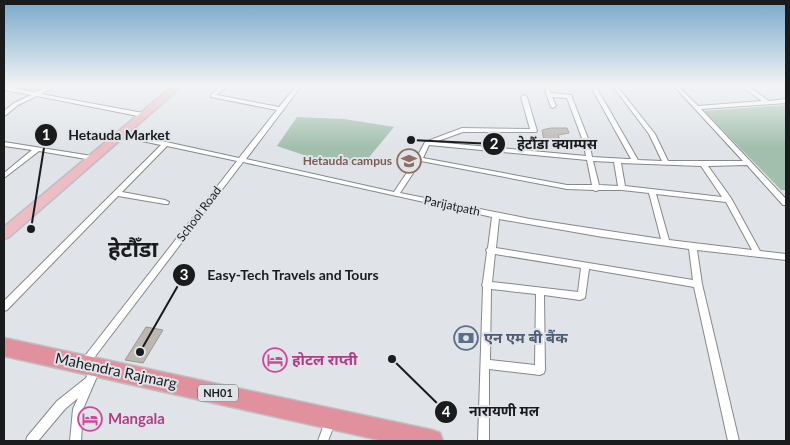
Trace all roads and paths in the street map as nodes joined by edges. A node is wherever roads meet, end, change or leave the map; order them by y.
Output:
1 (14, 106) edge
2 (90, 106) edge
3 (155, 106) edge
4 (264, 106) edge
5 (283, 106) edge
6 (527, 106) edge
7 (574, 106) edge
8 (604, 106) edge
9 (631, 106) edge
10 (696, 106) edge
11 (724, 106) edge
12 (698, 108) junction
13 (281, 109) junction
14 (4, 114) edge
15 (143, 116) junction
16 (120, 135) junction
17 (427, 143) junction
18 (166, 144) junction
19 (5, 145) edge
20 (37, 150) junction
21 (92, 158) junction
22 (242, 158) junction
23 (590, 158) junction
24 (419, 159) junction
25 (618, 160) junction
26 (636, 162) junction
27 (666, 163) junction
28 (749, 163) junction
29 (704, 165) junction
30 (4, 176) edge
31 (622, 188) junction
32 (596, 189) junction
33 (652, 192) junction
34 (118, 194) junction
35 (396, 194) junction
36 (728, 200) junction
37 (165, 202) dead end
38 (786, 203) edge
39 (496, 215) junction
40 (4, 234) edge
41 (666, 242) junction
42 (693, 246) junction
43 (490, 250) junction
44 (758, 254) junction
45 (786, 257) edge
46 (585, 267) junction
47 (698, 284) junction
48 (486, 285) junction
49 (540, 291) junction
50 (4, 307) edge
51 (4, 347) edge
52 (485, 364) junction
53 (89, 371) junction
54 (331, 417) junction
55 (31, 441) edge
56 (76, 441) edge
57 (323, 441) edge
58 (432, 441) edge
59 (483, 441) edge
60 (734, 441) edge

1 - 14 street
2 - 15 street
3 - 15 main road
4 - 13 street
5 - 13 street, School Road
6 - 17 street
7 - 23 street
8 - 26 street
9 - 27 street
10 - 12 street
11 - 12 street
12 - 28 street
13 - 22 street, School Road
15 - 16 main road
16 - 18 street, Parijatpath
16 - 21 main road
17 - 23 street
17 - 24 street
18 - 22 street, Parijatpath
18 - 34 street
19 - 20 street
20 - 21 street
20 - 30 street
21 - 40 main road
22 - 35 street, Parijatpath
22 - 53 street, School Road
23 - 25 street
23 - 32 street
24 - 32 street
24 - 35 street
25 - 26 street
25 - 31 street
26 - 27 street
27 - 29 street
28 - 29 street
28 - 38 street
29 - 36 street
31 - 32 street
31 - 33 street
33 - 36 street
33 - 41 street
34 - 37 street
34 - 50 street
35 - 39 street, Parijatpath
36 - 44 street
39 - 41 street, Parijatpath
39 - 43 street
41 - 42 street, Parijatpath
42 - 44 street, Parijatpath
42 - 47 street
43 - 46 street
43 - 48 street
44 - 45 street, Parijatpath
46 - 47 street
46 - 49 street
47 - 60 street
48 - 49 street
48 - 52 street
49 - 52 street
51 - 53 highway, Mahendra Rajmarg / NH01
52 - 59 street
53 - 54 highway, Mahendra Rajmarg / NH01
53 - 55 street
53 - 56 street
54 - 57 street
54 - 58 highway, Mahendra Rajmarg / NH01

